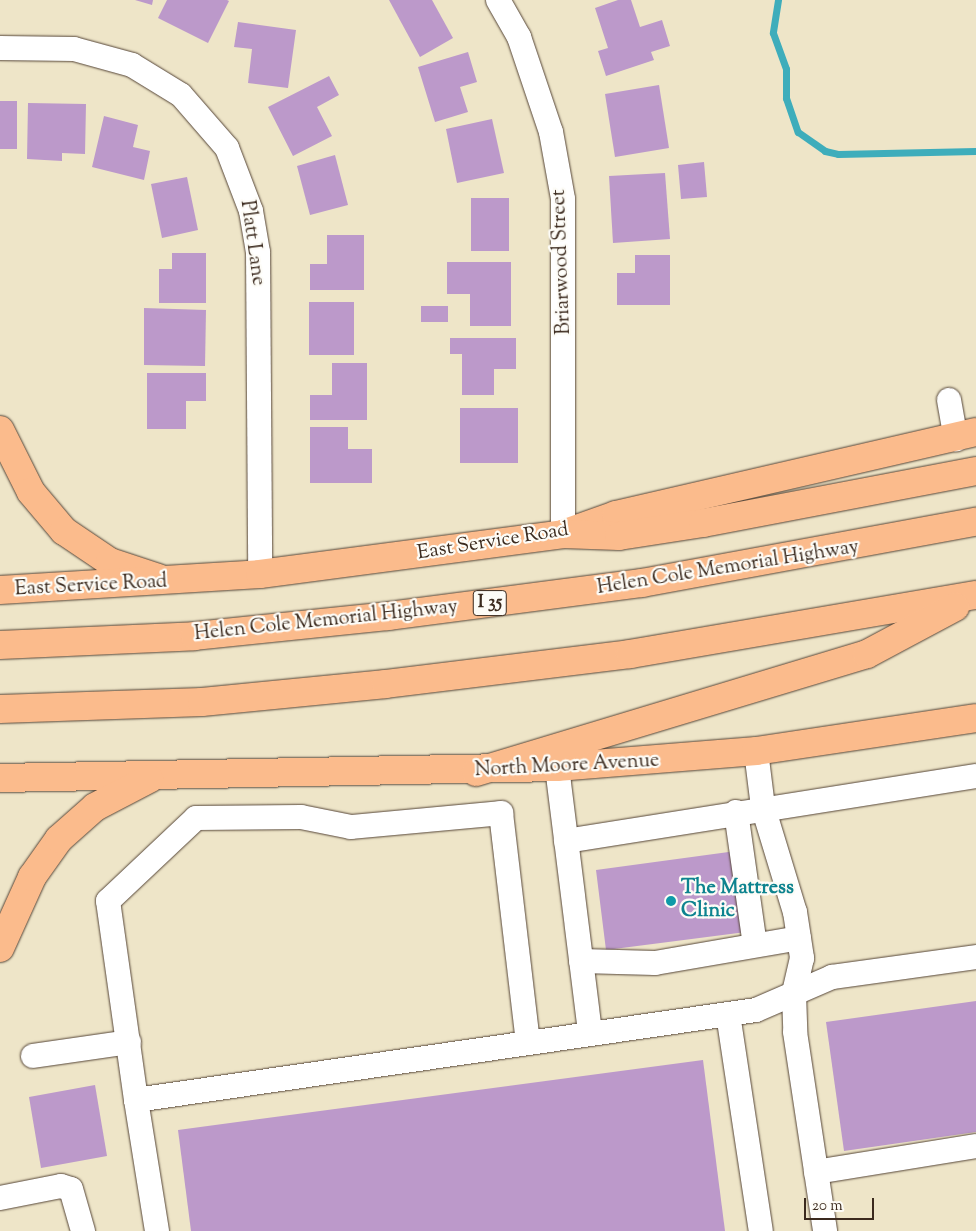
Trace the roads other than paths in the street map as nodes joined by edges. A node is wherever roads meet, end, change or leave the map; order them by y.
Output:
1 (498, 0) edge
2 (0, 48) edge
3 (949, 400) dead end
4 (0, 430) edge
5 (966, 436) edge
6 (976, 471) edge
7 (976, 522) edge
8 (563, 534) junction
9 (260, 574) junction
10 (169, 582) junction
11 (0, 590) edge
12 (976, 595) edge
13 (0, 645) edge
14 (0, 709) edge
15 (976, 718) edge
16 (756, 751) junction
17 (557, 767) junction
18 (476, 772) junction
19 (155, 776) junction
20 (976, 776) edge
21 (0, 778) edge
22 (763, 807) junction
23 (736, 812) junction
24 (566, 841) junction
25 (799, 938) junction
26 (755, 945) junction
27 (0, 948) edge
28 (976, 957) edge
29 (581, 961) junction
30 (794, 994) junction
31 (728, 1014) junction
32 (590, 1032) junction
33 (128, 1042) junction
34 (528, 1042) junction
35 (33, 1056) dead end
36 (136, 1100) junction
37 (976, 1146) edge
38 (816, 1172) junction
39 (0, 1198) edge
40 (83, 1231) edge
41 (157, 1231) edge
42 (761, 1231) edge
43 (825, 1231) edge

1 - 8 street, Briarwood Street
2 - 9 street, Platt Lane
3 - 5 street
4 - 10 main road
5 - 8 main road, East Service Road
6 - 8 main road
7 - 13 main road, Helen Cole Memorial Highway / I 35
8 - 9 main road, East Service Road
9 - 10 main road, East Service Road
10 - 11 main road, East Service Road
12 - 14 main road
12 - 18 main road
15 - 16 main road, North Moore Avenue
16 - 17 main road, North Moore Avenue
16 - 22 street
17 - 18 main road, North Moore Avenue
17 - 24 street
18 - 19 main road, North Moore Avenue
19 - 21 main road, North Moore Avenue
19 - 27 main road
20 - 22 street
22 - 23 street
22 - 25 street
23 - 24 street
23 - 26 street
24 - 29 street
25 - 26 street
25 - 30 street
26 - 29 street
28 - 30 street
29 - 32 street
30 - 31 street
30 - 38 street
31 - 32 street
31 - 42 street
32 - 34 street
33 - 34 street
33 - 35 street
33 - 36 street
34 - 36 street
36 - 41 street
37 - 38 street
38 - 43 street
39 - 40 street

